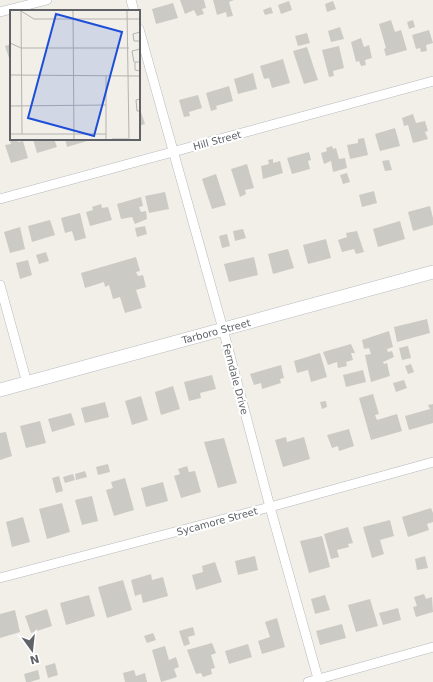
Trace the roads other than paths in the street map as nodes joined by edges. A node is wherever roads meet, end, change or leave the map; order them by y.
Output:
1 (47, 0) edge
2 (131, 0) edge
3 (134, 10) edge
4 (0, 12) edge
5 (140, 33) edge
6 (433, 81) edge
7 (174, 152) junction
8 (0, 199) edge
9 (433, 272) edge
10 (0, 285) edge
11 (222, 329) junction
12 (27, 383) junction
13 (0, 390) edge
14 (433, 462) edge
15 (270, 507) junction
16 (0, 578) edge
17 (433, 647) edge
18 (319, 681) edge
19 (308, 682) edge

1 - 4 street
2 - 3 street
5 - 7 street, Ferndale Drive
6 - 7 street, Hill Street
7 - 8 street, Hill Street
7 - 11 street, Ferndale Drive
9 - 11 street, Tarboro Street
10 - 12 street
11 - 12 street, Tarboro Street
11 - 15 street, Ferndale Drive
12 - 13 street, Tarboro Street
14 - 15 street, Sycamore Street
15 - 16 street, Sycamore Street
15 - 18 street, Ferndale Drive
17 - 18 street
18 - 19 street

